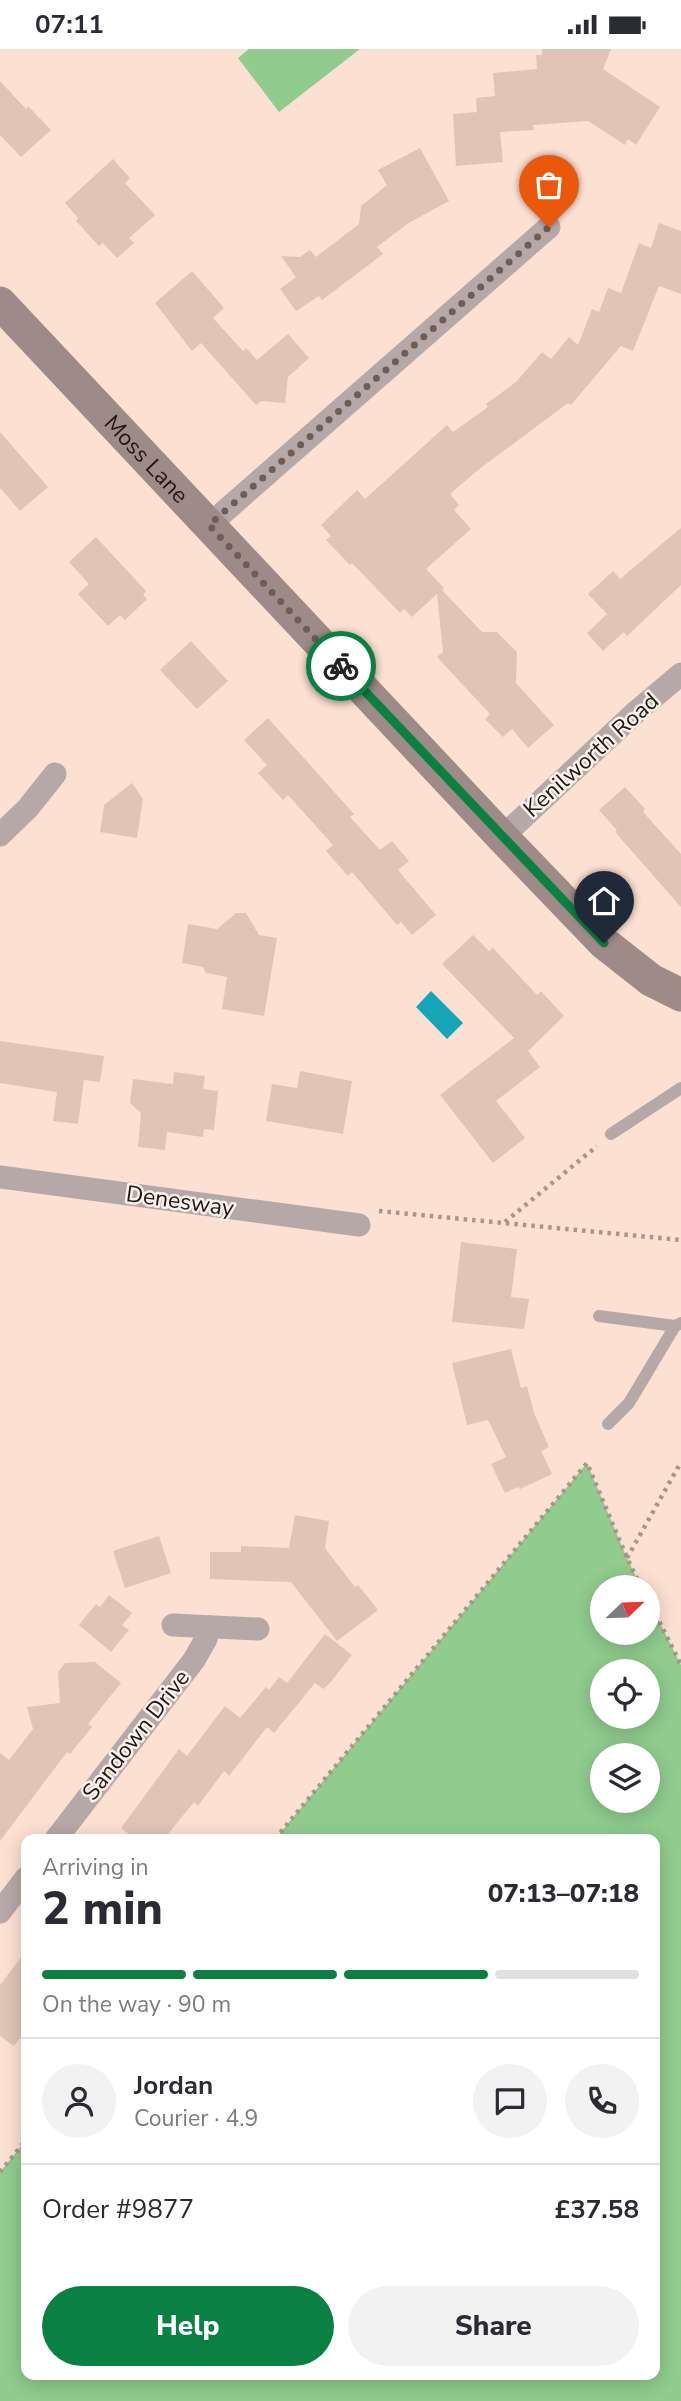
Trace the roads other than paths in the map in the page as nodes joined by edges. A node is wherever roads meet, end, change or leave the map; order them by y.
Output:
1 (549, 227) dead end
2 (0, 303) edge
3 (209, 525) junction
4 (681, 674) edge
5 (55, 774) dead end
6 (0, 835) edge
7 (502, 837) junction
8 (681, 995) edge
9 (681, 1088) edge
10 (611, 1134) road end
11 (0, 1177) edge
12 (359, 1225) road end
13 (599, 1316) dead end
14 (678, 1324) edge
15 (608, 1424) dead end
16 (173, 1625) dead end
17 (209, 1627) junction
18 (258, 1629) dead end
19 (60, 1834) edge
20 (21, 1885) edge
21 (0, 1912) edge

1 - 3 street
2 - 3 street, Moss Lane
3 - 7 street, Moss Lane
4 - 7 street, Kenilworth Road
5 - 6 street
7 - 8 street, Moss Lane
9 - 10 lane
11 - 12 street, Denesway
13 - 14 lane
14 - 15 lane
16 - 17 street
17 - 18 street
17 - 19 street, Sandown Drive
20 - 21 street

